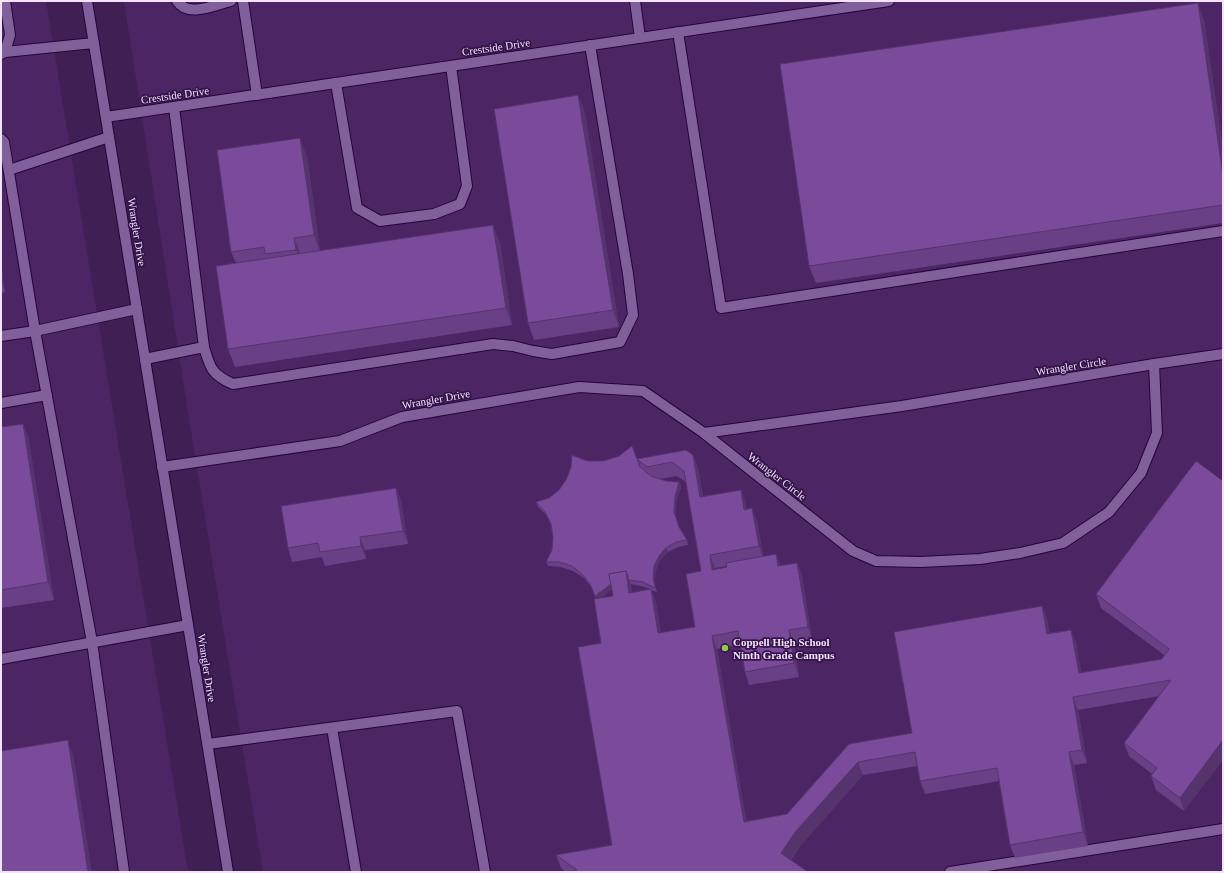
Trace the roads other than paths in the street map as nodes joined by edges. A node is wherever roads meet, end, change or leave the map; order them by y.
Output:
1 (5, 1) edge
2 (87, 1) edge
3 (178, 1) edge
4 (231, 1) edge
5 (243, 1) edge
6 (635, 1) edge
7 (889, 1) edge
8 (678, 32) junction
9 (640, 38) junction
10 (94, 43) junction
11 (590, 45) junction
12 (3, 53) edge
13 (451, 66) junction
14 (336, 83) junction
15 (257, 95) junction
16 (174, 107) junction
17 (106, 117) junction
18 (109, 137) junction
19 (1, 139) edge
20 (9, 170) junction
21 (1223, 231) edge
22 (137, 310) junction
23 (35, 331) junction
24 (1, 336) edge
25 (204, 347) junction
26 (1223, 354) edge
27 (145, 359) junction
28 (1154, 364) junction
29 (47, 395) junction
30 (1, 403) edge
31 (704, 434) junction
32 (162, 467) junction
33 (188, 625) junction
34 (92, 642) junction
35 (1, 659) edge
36 (332, 728) junction
37 (208, 744) junction
38 (1223, 829) edge
39 (124, 872) edge
40 (228, 872) edge
41 (356, 872) edge
42 (485, 872) edge
43 (950, 872) edge

1 - 12 street
2 - 10 street, Wrangler Drive
3 - 4 street
5 - 15 street
6 - 9 street
7 - 8 street, Crestside Drive
8 - 9 street, Crestside Drive
8 - 21 street
9 - 11 street, Crestside Drive
10 - 12 street
10 - 17 street, Wrangler Drive
11 - 13 street, Crestside Drive
11 - 25 street
13 - 14 street, Crestside Drive
13 - 14 street
14 - 15 street, Crestside Drive
15 - 16 street, Crestside Drive
16 - 17 street, Crestside Drive
16 - 25 street
17 - 18 street, Wrangler Drive
18 - 20 street
18 - 22 street, Wrangler Drive
19 - 20 street
20 - 23 street
22 - 23 street
22 - 27 street, Wrangler Drive
23 - 24 street
23 - 29 street
25 - 27 street
26 - 28 street, Wrangler Circle
27 - 32 street, Wrangler Drive
28 - 31 street, Wrangler Circle
28 - 31 street, Wrangler Circle
29 - 30 street
29 - 34 street
31 - 32 street, Wrangler Drive
32 - 33 street, Wrangler Drive
33 - 34 street
33 - 37 street, Wrangler Drive
34 - 35 street
34 - 39 street
36 - 37 street
36 - 41 street
36 - 42 street
37 - 40 street, Wrangler Drive
38 - 43 street

